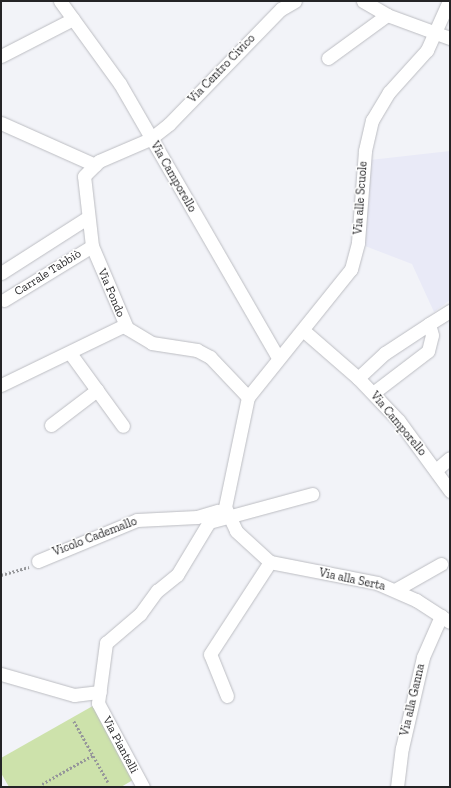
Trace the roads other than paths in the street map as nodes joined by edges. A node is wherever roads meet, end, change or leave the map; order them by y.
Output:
1 (60, 1) edge
2 (295, 1) edge
3 (363, 1) edge
4 (449, 1) edge
5 (387, 15) junction
6 (73, 19) junction
7 (435, 33) junction
8 (450, 38) edge
9 (1, 56) edge
10 (328, 58) dead end
11 (1, 123) edge
12 (150, 139) junction
13 (95, 165) junction
14 (87, 218) junction
15 (92, 246) junction
16 (1, 273) edge
17 (4, 300) dead end
18 (450, 311) edge
19 (429, 324) junction
20 (125, 325) junction
21 (304, 331) junction
22 (70, 353) junction
23 (278, 358) junction
24 (358, 378) junction
25 (1, 385) edge
26 (97, 390) junction
27 (373, 393) junction
28 (248, 397) junction
29 (51, 425) dead end
30 (123, 426) dead end
31 (450, 458) edge
32 (436, 470) junction
33 (450, 491) edge
34 (312, 494) dead end
35 (225, 512) junction
36 (38, 561) road end
37 (270, 562) junction
38 (441, 564) dead end
39 (395, 590) junction
40 (445, 619) edge
41 (1, 674) edge
42 (227, 696) dead end
43 (99, 697) junction
44 (143, 787) edge
45 (397, 787) edge

1 - 6 street, Via Camporello
2 - 12 street, Via Centro Civico
3 - 5 street
4 - 7 street, Via alle Scuole
5 - 7 street
5 - 10 street
6 - 9 street
6 - 12 street, Via Camporello
7 - 8 street
7 - 21 street, Via alle Scuole
11 - 13 street
12 - 13 street
12 - 23 street, Via Camporello
13 - 14 street, Via Fondo
14 - 15 street, Via Fondo
14 - 16 street
15 - 17 street, Carrale Tabbiò
15 - 20 street, Via Fondo
18 - 19 street
19 - 24 street
19 - 27 street
20 - 22 street
20 - 28 street, Via Fondo
21 - 23 street, Via alle Scuole
21 - 24 street, Via Camporello
22 - 25 street
22 - 26 street
23 - 28 street, Via alle Scuole
24 - 27 street, Via Camporello
26 - 29 street
26 - 30 street
27 - 32 street, Via Camporello
28 - 35 street
31 - 32 street
32 - 33 street, Via Camporello
34 - 35 street
35 - 36 street, Vicolo Cademallo
35 - 37 street, Via alla Serta
35 - 43 street
37 - 39 street, Via alla Serta
37 - 42 street
38 - 39 street
39 - 40 street, Via alla Serta
40 - 45 street, Via alla Ganna
41 - 43 street
43 - 44 street, Via Piantelli

